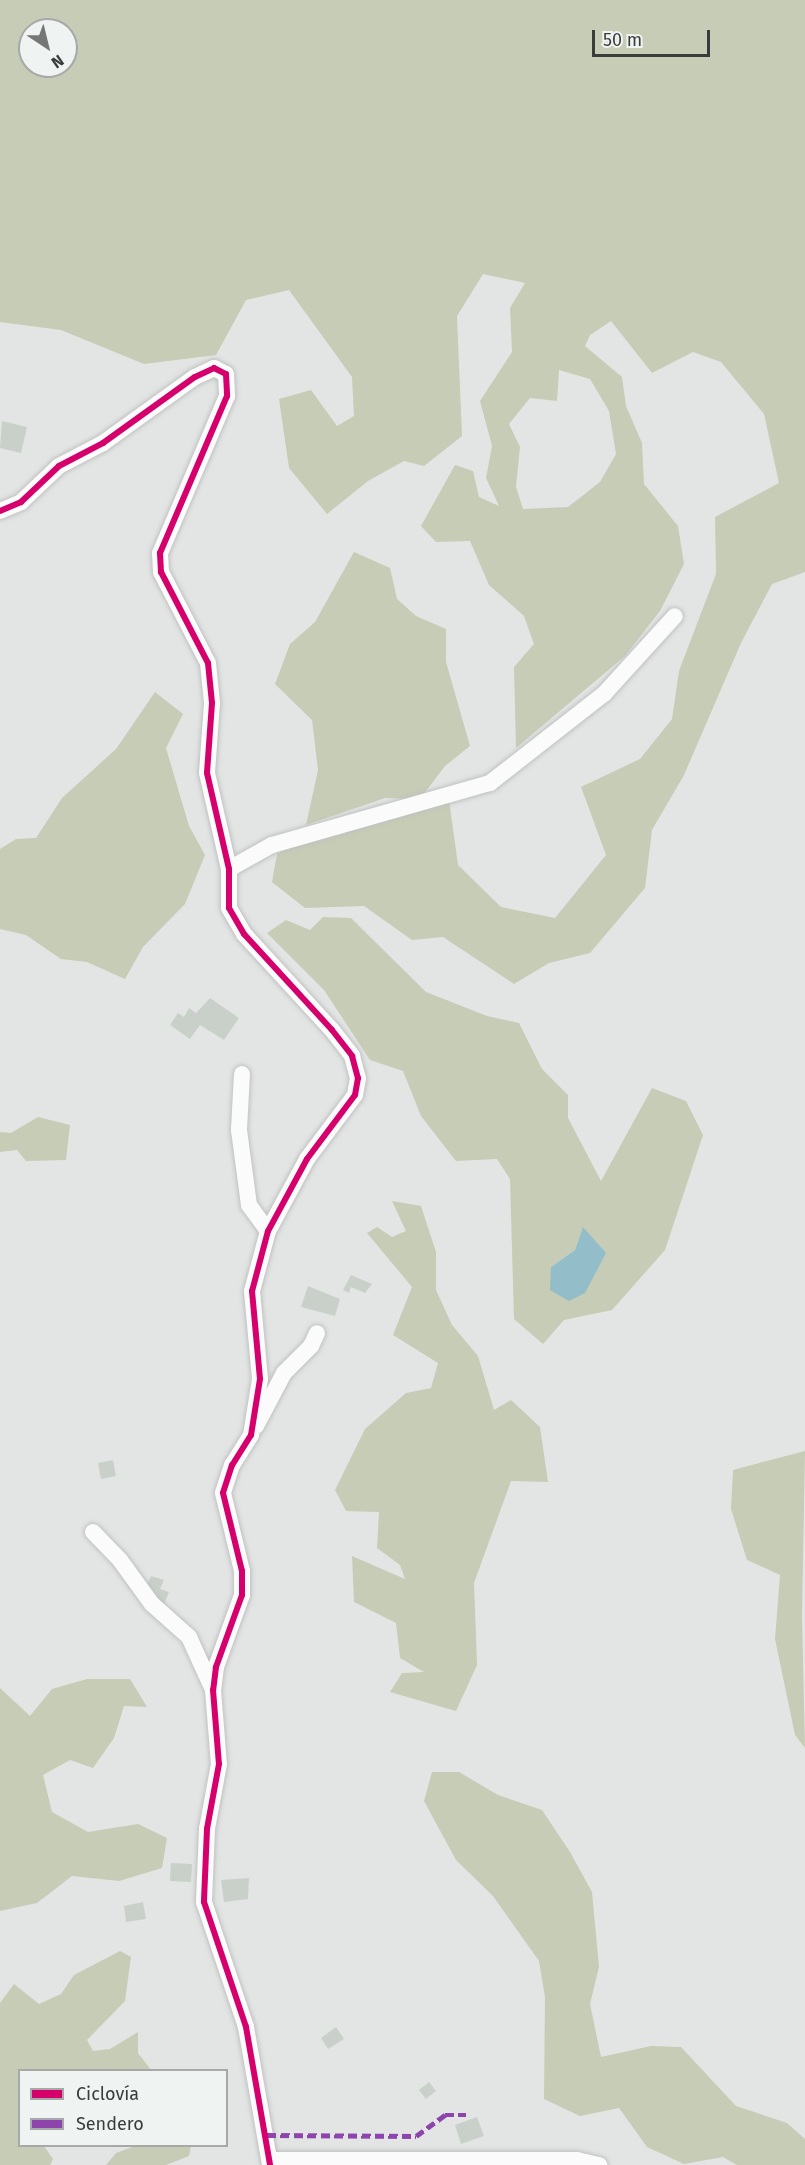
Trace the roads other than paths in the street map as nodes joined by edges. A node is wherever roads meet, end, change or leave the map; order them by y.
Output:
1 (0, 511) edge
2 (675, 616) dead end
3 (229, 868) junction
4 (242, 1074) dead end
5 (268, 1231) junction
6 (317, 1333) dead end
7 (251, 1435) junction
8 (93, 1532) dead end
9 (213, 1690) junction
10 (271, 2162) edge
11 (599, 2165) edge

1 - 3 street
2 - 3 street
3 - 5 street
4 - 5 street
5 - 7 street
6 - 7 street
7 - 9 street
8 - 9 street
9 - 10 street
10 - 11 street

